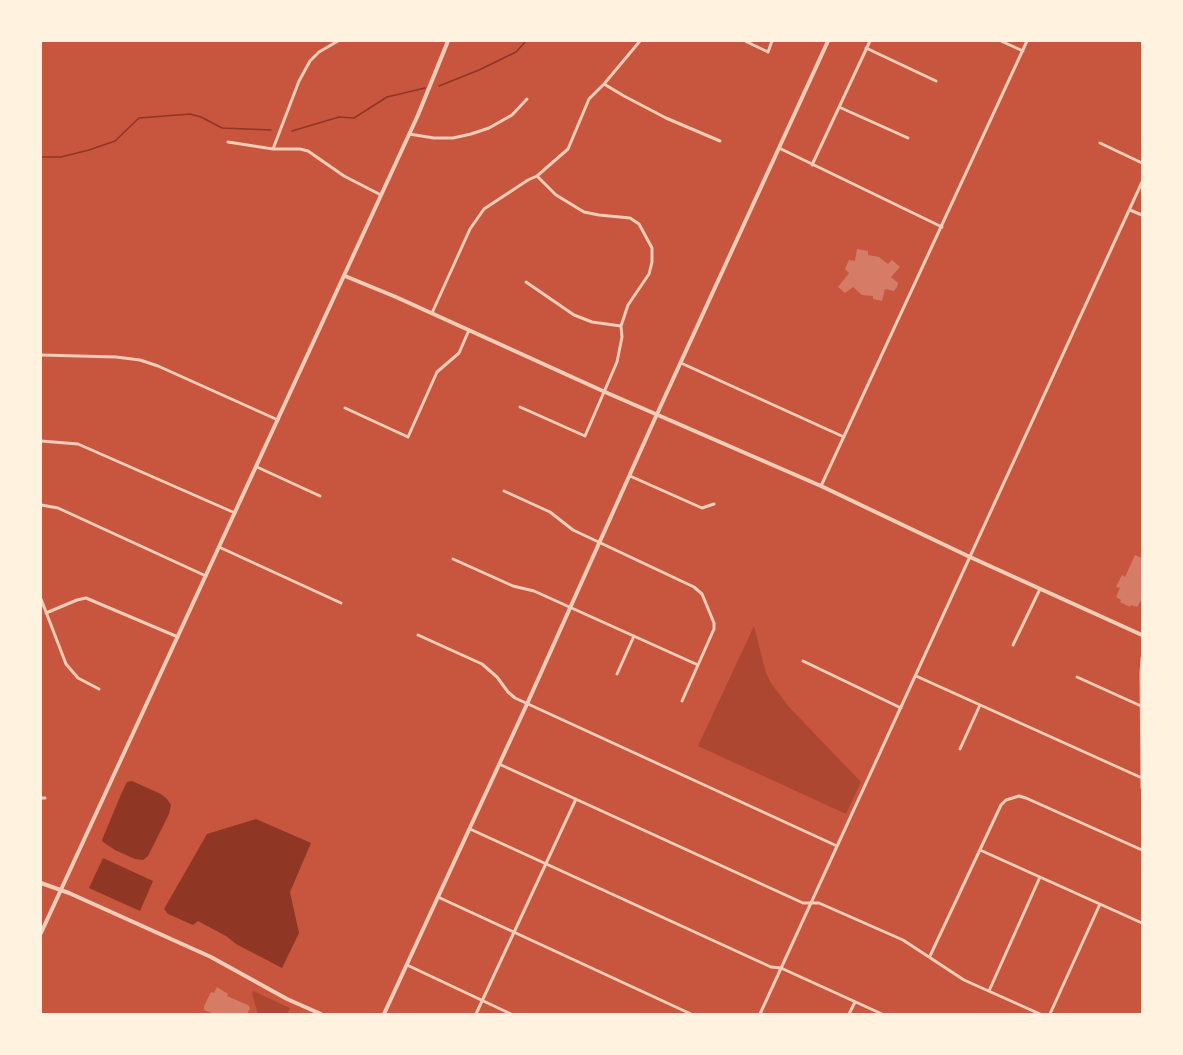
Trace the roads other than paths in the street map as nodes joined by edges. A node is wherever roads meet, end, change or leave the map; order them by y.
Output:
1 (338, 41) edge
2 (448, 41) edge
3 (640, 41) edge
4 (745, 41) edge
5 (772, 41) edge
6 (828, 41) edge
7 (870, 41) edge
8 (1001, 41) edge
9 (1027, 41) edge
10 (866, 48) junction
11 (1023, 51) junction
12 (936, 81) dead end
13 (604, 84) junction
14 (527, 99) dead end
15 (839, 107) junction
16 (409, 134) junction
17 (908, 138) dead end
18 (720, 141) dead end
19 (228, 142) dead end
20 (1100, 143) dead end
21 (779, 148) junction
22 (273, 149) junction
23 (1142, 162) edge
24 (812, 165) junction
25 (537, 176) junction
26 (1142, 182) edge
27 (381, 195) junction
28 (1130, 210) junction
29 (1142, 215) edge
30 (942, 227) junction
31 (345, 276) junction
32 (526, 282) dead end
33 (432, 313) junction
34 (621, 326) junction
35 (469, 330) junction
36 (41, 355) edge
37 (681, 363) junction
38 (606, 392) junction
39 (520, 407) dead end
40 (345, 408) dead end
41 (657, 414) junction
42 (278, 420) junction
43 (844, 437) junction
44 (41, 441) edge
45 (257, 467) junction
46 (630, 476) junction
47 (821, 486) junction
48 (504, 491) dead end
49 (320, 496) dead end
50 (714, 504) dead end
51 (41, 505) edge
52 (235, 513) junction
53 (600, 543) junction
54 (219, 547) junction
55 (970, 557) junction
56 (453, 559) dead end
57 (206, 576) junction
58 (1040, 589) junction
59 (41, 599) edge
60 (341, 604) dead end
61 (571, 608) junction
62 (46, 613) junction
63 (418, 635) dead end
64 (1142, 635) edge
65 (634, 636) junction
66 (178, 637) junction
67 (1013, 645) dead end
68 (1142, 658) edge
69 (803, 661) dead end
70 (698, 665) junction
71 (617, 674) dead end
72 (916, 676) junction
73 (1077, 677) dead end
74 (99, 689) dead end
75 (682, 701) dead end
76 (527, 704) junction
77 (980, 705) junction
78 (1142, 706) edge
79 (901, 708) junction
80 (960, 749) dead end
81 (499, 764) junction
82 (1142, 778) edge
83 (1142, 788) edge
84 (576, 799) junction
85 (470, 829) junction
86 (837, 846) junction
87 (980, 850) junction
88 (1142, 850) edge
89 (546, 864) junction
90 (1040, 877) junction
91 (41, 883) edge
92 (61, 890) junction
93 (438, 897) junction
94 (811, 903) junction
95 (1100, 904) junction
96 (1142, 922) edge
97 (514, 932) junction
98 (41, 933) edge
99 (930, 956) junction
100 (407, 965) junction
101 (781, 968) junction
102 (989, 990) junction
103 (482, 1001) junction
104 (855, 1002) junction
105 (321, 1014) edge
106 (384, 1014) edge
107 (476, 1014) edge
108 (511, 1014) edge
109 (691, 1014) edge
110 (760, 1014) edge
111 (849, 1014) edge
112 (882, 1014) edge
113 (1040, 1014) edge
114 (1050, 1014) edge

1 - 22 street
2 - 16 street
3 - 13 street
4 - 5 street
6 - 21 street
7 - 10 street
8 - 11 street
9 - 11 street
10 - 12 street
10 - 15 street
11 - 30 street
13 - 18 street
13 - 25 street
14 - 16 street
15 - 17 street
15 - 24 street
16 - 27 street
19 - 22 street
20 - 23 street
21 - 24 street
21 - 37 street
22 - 27 street
24 - 30 street
25 - 33 street
25 - 34 street
26 - 28 street
27 - 31 street
28 - 29 street
28 - 55 street
30 - 43 street
31 - 33 street
31 - 42 street
32 - 34 street
33 - 35 street
34 - 38 street
35 - 38 street
35 - 40 street
36 - 42 street
37 - 41 street
37 - 43 street
38 - 39 street
38 - 41 street
41 - 46 street
41 - 47 street
42 - 45 street
43 - 47 street
44 - 52 street
45 - 49 street
45 - 52 street
46 - 50 street
46 - 53 street
47 - 55 street
48 - 53 street
51 - 57 street
52 - 54 street
53 - 61 street
53 - 70 street
54 - 57 street
54 - 60 street
55 - 58 street
55 - 72 street
56 - 61 street
57 - 66 street
58 - 64 street
58 - 67 street
59 - 62 street
61 - 65 street
61 - 76 street
62 - 66 street
62 - 74 street
63 - 76 street
65 - 70 street
65 - 71 street
66 - 92 street
68 - 78 street
69 - 79 street
70 - 75 street
72 - 77 street
72 - 79 street
73 - 78 street
76 - 81 street
76 - 86 street
77 - 80 street
77 - 82 street
78 - 82 street
79 - 86 street
81 - 84 street
81 - 85 street
82 - 83 street
84 - 89 street
84 - 94 street
85 - 89 street
85 - 93 street
86 - 94 street
87 - 88 street
87 - 90 street
87 - 99 street
89 - 97 street
89 - 101 street
90 - 95 street
90 - 102 street
91 - 92 street
92 - 98 street
92 - 105 street
93 - 97 street
93 - 100 street
94 - 99 street
94 - 101 street
95 - 96 street
95 - 114 street
97 - 103 street
97 - 109 street
99 - 102 street
100 - 103 street
100 - 106 street
101 - 104 street
101 - 110 street
102 - 113 street
103 - 107 street
103 - 108 street
104 - 111 street
104 - 112 street

